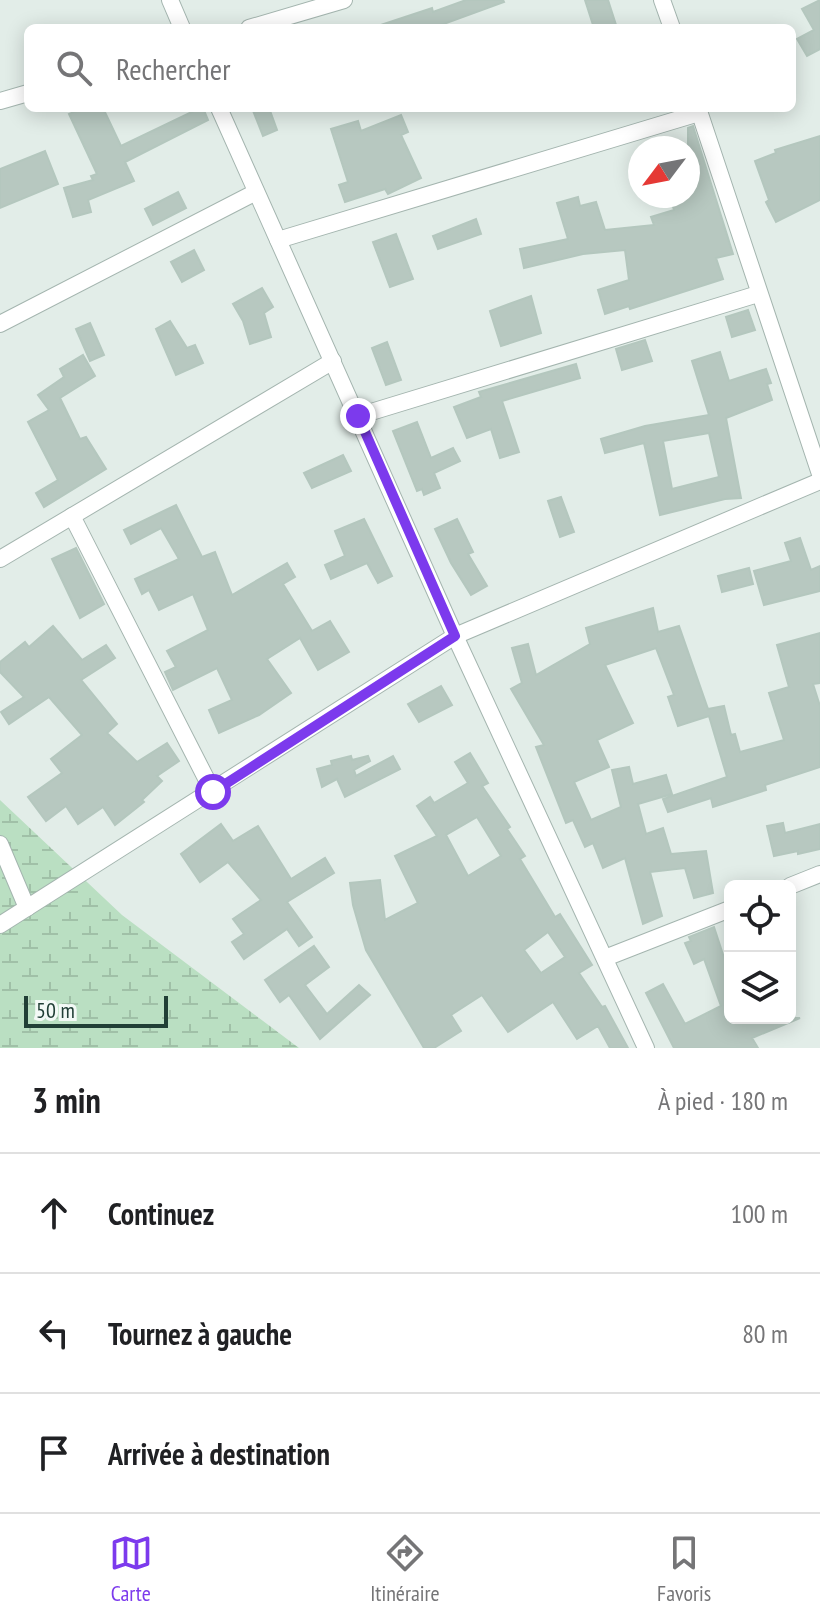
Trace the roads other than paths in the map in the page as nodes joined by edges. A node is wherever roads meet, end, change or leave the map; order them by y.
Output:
1 (170, 0) edge
2 (344, 0) edge
3 (662, 0) edge
4 (180, 24) edge
5 (263, 24) edge
6 (671, 24) edge
7 (24, 94) edge
8 (0, 101) edge
9 (221, 112) edge
10 (693, 112) edge
11 (700, 112) edge
12 (256, 192) junction
13 (278, 240) junction
14 (758, 294) junction
15 (0, 324) edge
16 (333, 361) junction
17 (358, 416) junction
18 (820, 474) edge
19 (820, 481) edge
20 (72, 516) junction
21 (0, 559) edge
22 (455, 636) junction
23 (213, 792) junction
24 (0, 844) edge
25 (820, 874) edge
26 (796, 884) edge
27 (27, 908) junction
28 (724, 911) edge
29 (0, 925) edge
30 (605, 958) junction
31 (646, 1048) edge

1 - 4 street
2 - 5 street
3 - 6 street
7 - 8 street
9 - 12 street
10 - 13 street
11 - 14 street
12 - 13 street
12 - 15 street
13 - 16 street
14 - 17 street
14 - 18 street
16 - 17 street
16 - 20 street
17 - 22 street
19 - 22 street
20 - 21 street
20 - 23 street
22 - 23 street
22 - 30 street
23 - 27 street
24 - 27 street
25 - 26 street
27 - 29 street
28 - 30 street
30 - 31 street

